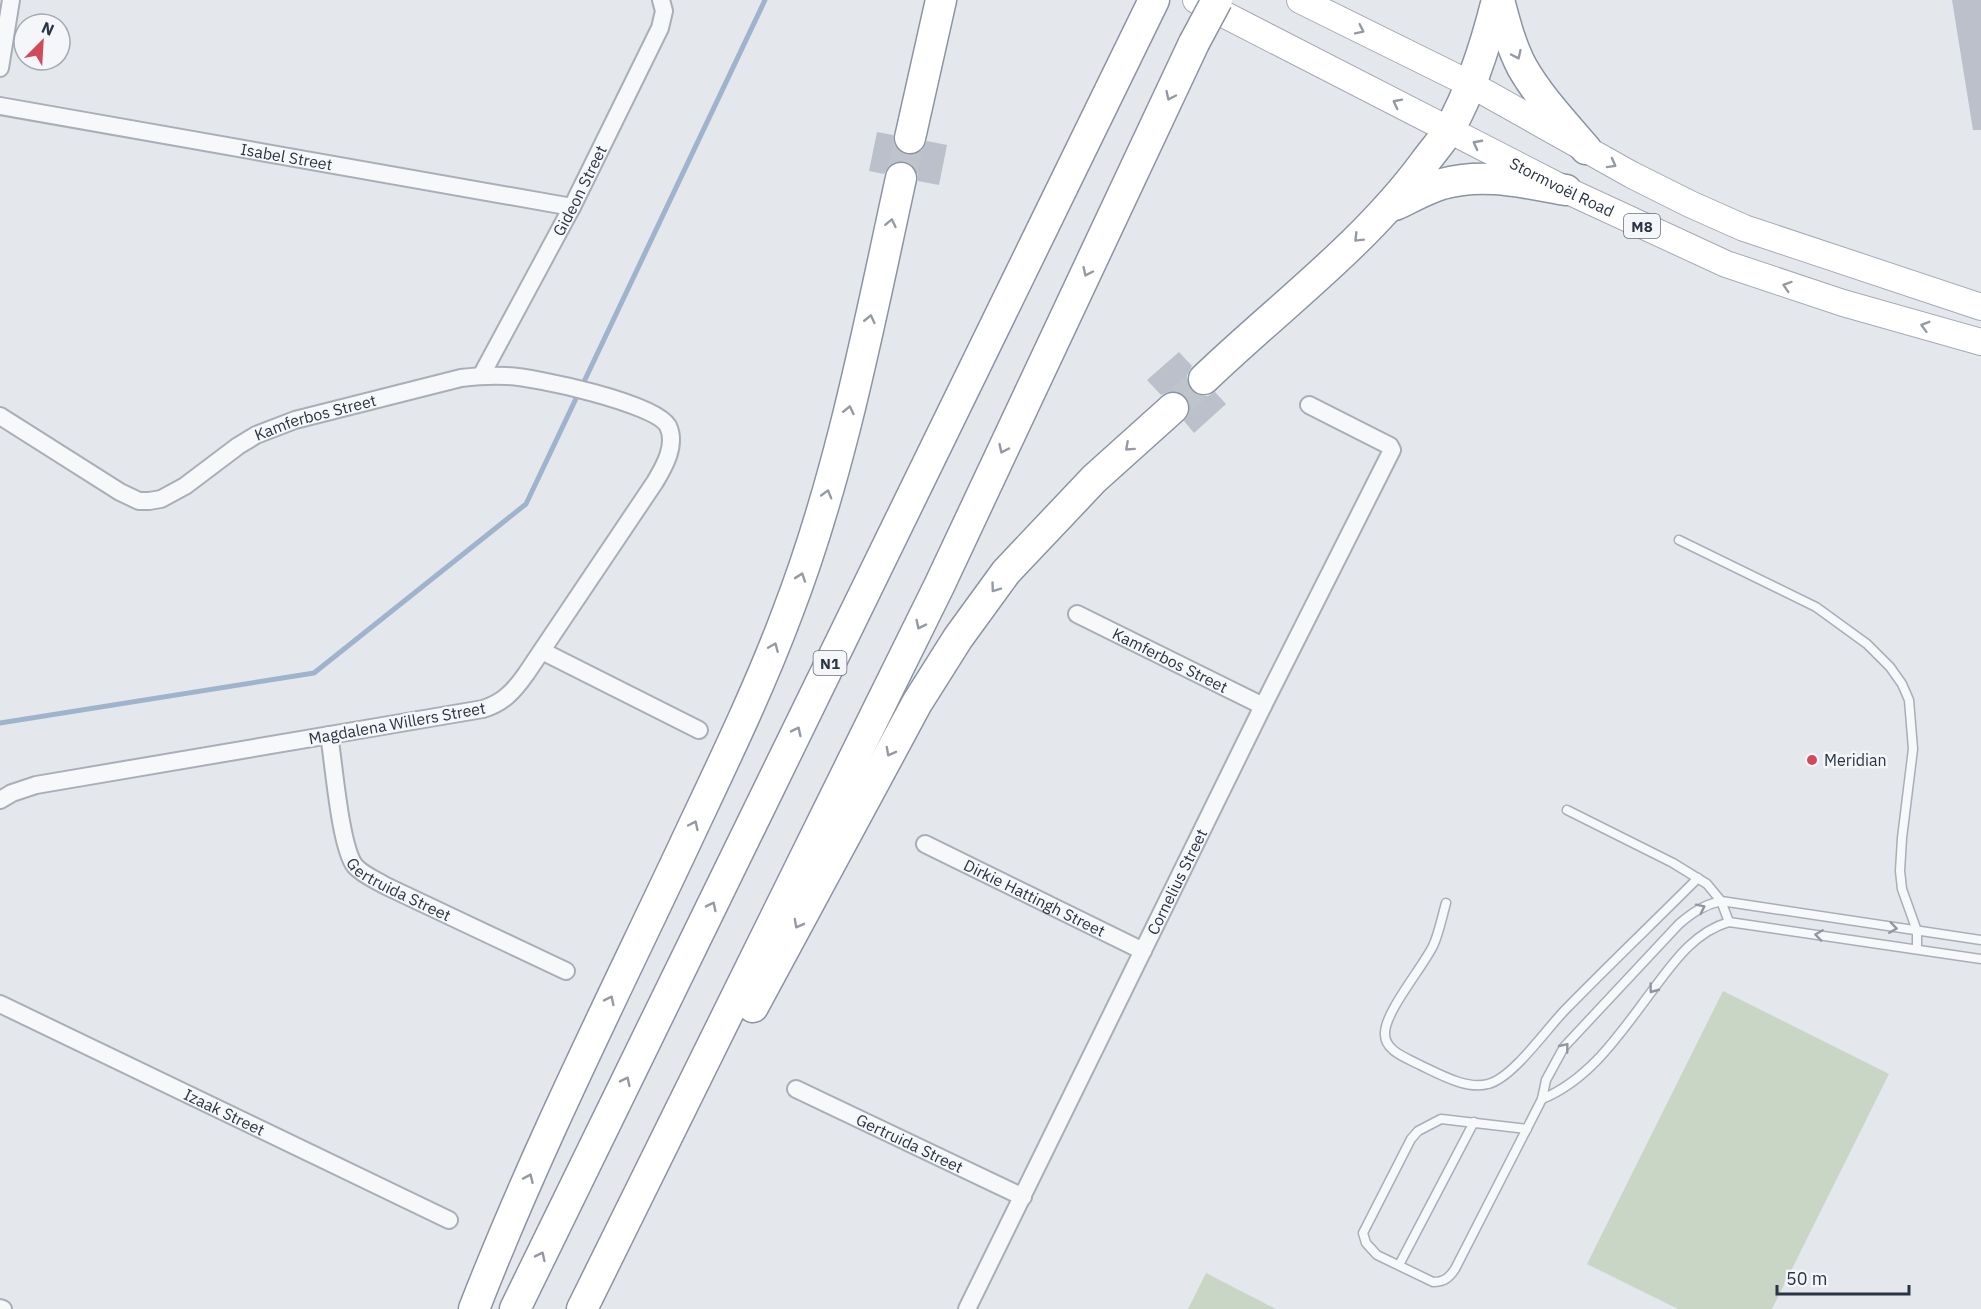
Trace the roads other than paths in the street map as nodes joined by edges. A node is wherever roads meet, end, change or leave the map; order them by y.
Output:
1 (11, 0) edge
2 (661, 0) edge
3 (941, 0) edge
4 (1196, 0) edge
5 (1217, 0) edge
6 (1300, 0) edge
7 (1498, 0) edge
8 (1149, 9) edge
9 (0, 68) edge
10 (1470, 84) junction
11 (0, 106) edge
12 (1449, 129) junction
13 (910, 138) tunnel mouth
14 (1586, 149) junction
15 (901, 178) tunnel mouth
16 (1566, 190) junction
17 (572, 207) junction
18 (1386, 210) junction
19 (1858, 264) junction
20 (1981, 289) edge
21 (1981, 307) edge
22 (1981, 342) edge
23 (481, 376) junction
24 (1204, 379) tunnel mouth
25 (1309, 405) dead end
26 (1173, 408) tunnel mouth
27 (0, 416) edge
28 (664, 420) joint
29 (1679, 540) dead end
30 (1077, 614) dead end
31 (542, 651) junction
32 (1263, 706) junction
33 (699, 730) dead end
34 (329, 735) junction
35 (0, 800) edge
36 (1567, 810) dead end
37 (925, 844) dead end
38 (1698, 878) junction
39 (1722, 902) junction
40 (1446, 903) dead end
41 (1729, 922) junction
42 (1917, 932) junction
43 (1981, 940) edge
44 (1917, 949) junction
45 (1143, 951) junction
46 (1981, 959) edge
47 (566, 971) dead end
48 (0, 1004) edge
49 (796, 1089) dead end
50 (1542, 1099) junction
51 (1474, 1122) junction
52 (1527, 1128) junction
53 (1023, 1197) junction
54 (449, 1220) dead end
55 (1399, 1265) junction
56 (474, 1309) edge
57 (515, 1309) edge
58 (582, 1309) edge
59 (590, 1309) edge
60 (968, 1309) edge

1 - 9 street
2 - 17 street, Gideon Street
3 - 13 highway
12 -> 4 main road, Stormvoël Road / M8
5 -> 58 highway, bridge
6 -> 10 main road, M8
7 - 10 highway
7 -> 14 highway
57 -> 8 highway, N1
10 - 12 highway
10 - 14 main road, M8
11 - 17 street, Isabel Street
16 -> 12 main road, Stormvoël Road / M8
12 - 18 highway
14 -> 19 main road, M8
56 -> 15 highway
16 - 18 highway
22 -> 16 main road, Stormvoël Road / M8
17 - 23 street, Gideon Street
18 -> 24 highway
19 - 20 main road
19 - 21 main road, M8
23 - 27 street, Kamferbos Street
23 - 28 street, Kamferbos Street
25 - 32 street, Cornelius Street
26 -> 59 highway
28 - 31 street, Magdalena Willers Street
29 - 42 lane
30 - 32 street, Kamferbos Street
31 - 33 street
31 - 34 street, Magdalena Willers Street
32 - 45 street, Cornelius Street
34 - 35 street, Magdalena Willers Street
34 - 47 street, Gertruida Street
36 - 38 lane
37 - 45 street, Dirkie Hattingh Street
38 - 39 lane
38 - 40 lane
39 - 41 lane
39 -> 42 lane
50 -> 39 lane
44 -> 41 lane
41 -> 50 lane
42 - 43 lane
42 - 44 lane
44 - 46 lane
45 - 53 street, Cornelius Street
48 - 54 street, Izaak Street
49 - 53 street, Gertruida Street
50 - 52 lane
51 - 52 lane
51 - 55 lane
51 - 55 lane
52 - 55 lane
53 - 60 street, Cornelius Street

